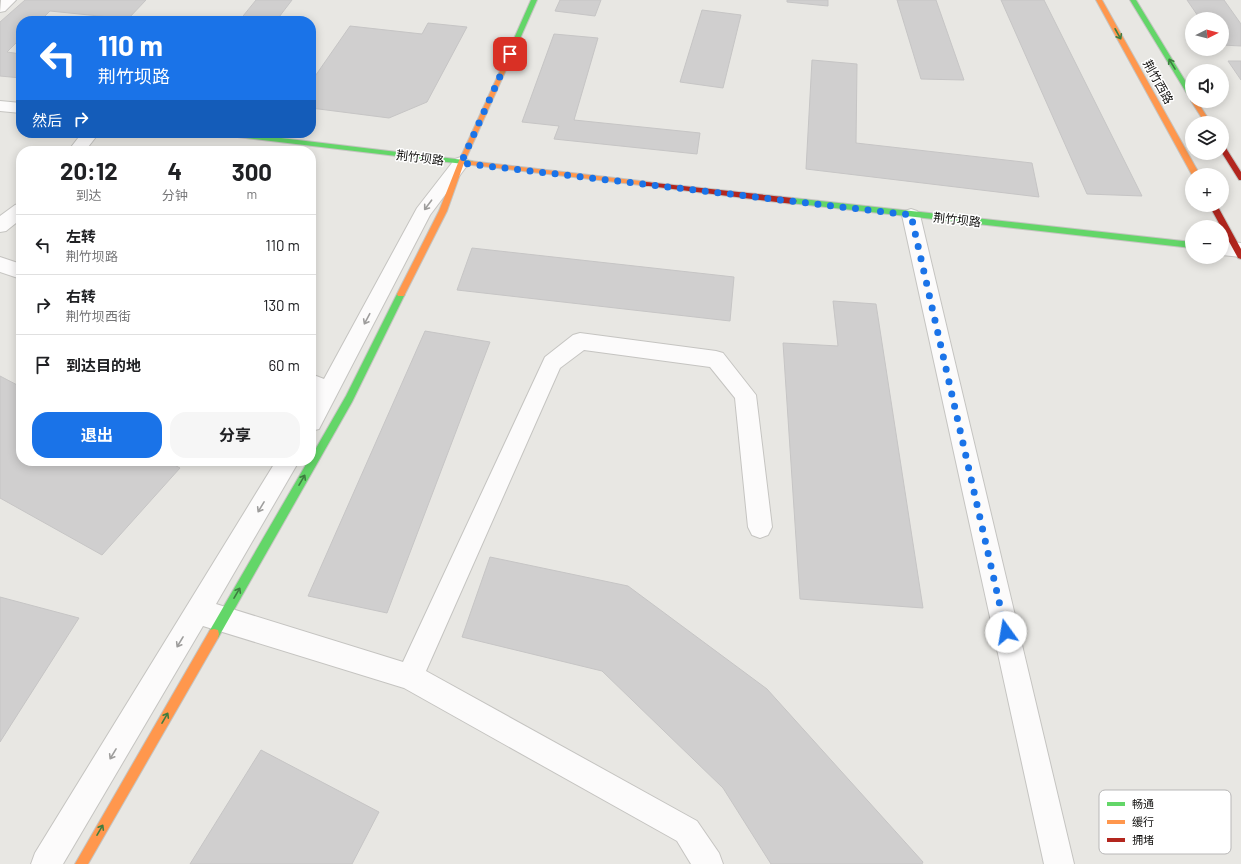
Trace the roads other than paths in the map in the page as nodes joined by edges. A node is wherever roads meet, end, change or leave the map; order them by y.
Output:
1 (9, 0) edge
2 (534, 0) edge
3 (1100, 0) edge
4 (1133, 0) edge
5 (0, 8) edge
6 (1185, 85) edge
7 (0, 106) edge
8 (16, 108) edge
9 (87, 138) edge
10 (261, 138) edge
11 (80, 146) edge
12 (1229, 158) edge
13 (461, 163) junction
14 (1192, 168) edge
15 (1241, 178) edge
16 (1216, 212) edge
17 (16, 213) edge
18 (911, 215) junction
19 (0, 226) edge
20 (1185, 244) edge
21 (1235, 251) edge
22 (0, 264) edge
23 (16, 270) edge
24 (320, 387) edge
25 (316, 403) edge
26 (316, 452) edge
27 (286, 466) edge
28 (307, 466) edge
29 (760, 527) dead end
30 (211, 615) junction
31 (410, 677) junction
32 (46, 864) edge
33 (81, 864) edge
34 (708, 864) edge
35 (1059, 864) edge

1 - 5 street
2 - 13 street
3 -> 14 street, 荆竹西路
6 -> 4 street, 荆竹西路
7 - 8 street
9 - 11 street
10 - 13 street, 荆竹坝路
12 - 15 street
13 - 18 street, 荆竹坝路
13 -> 24 street
26 -> 13 street
16 - 21 street
17 - 19 street
18 - 20 street, 荆竹坝路
18 - 35 street
22 - 23 street
24 - 25 street
27 -> 30 street
30 -> 28 street
29 - 31 street
30 - 31 street
30 -> 32 street
33 -> 30 street
31 - 34 street

